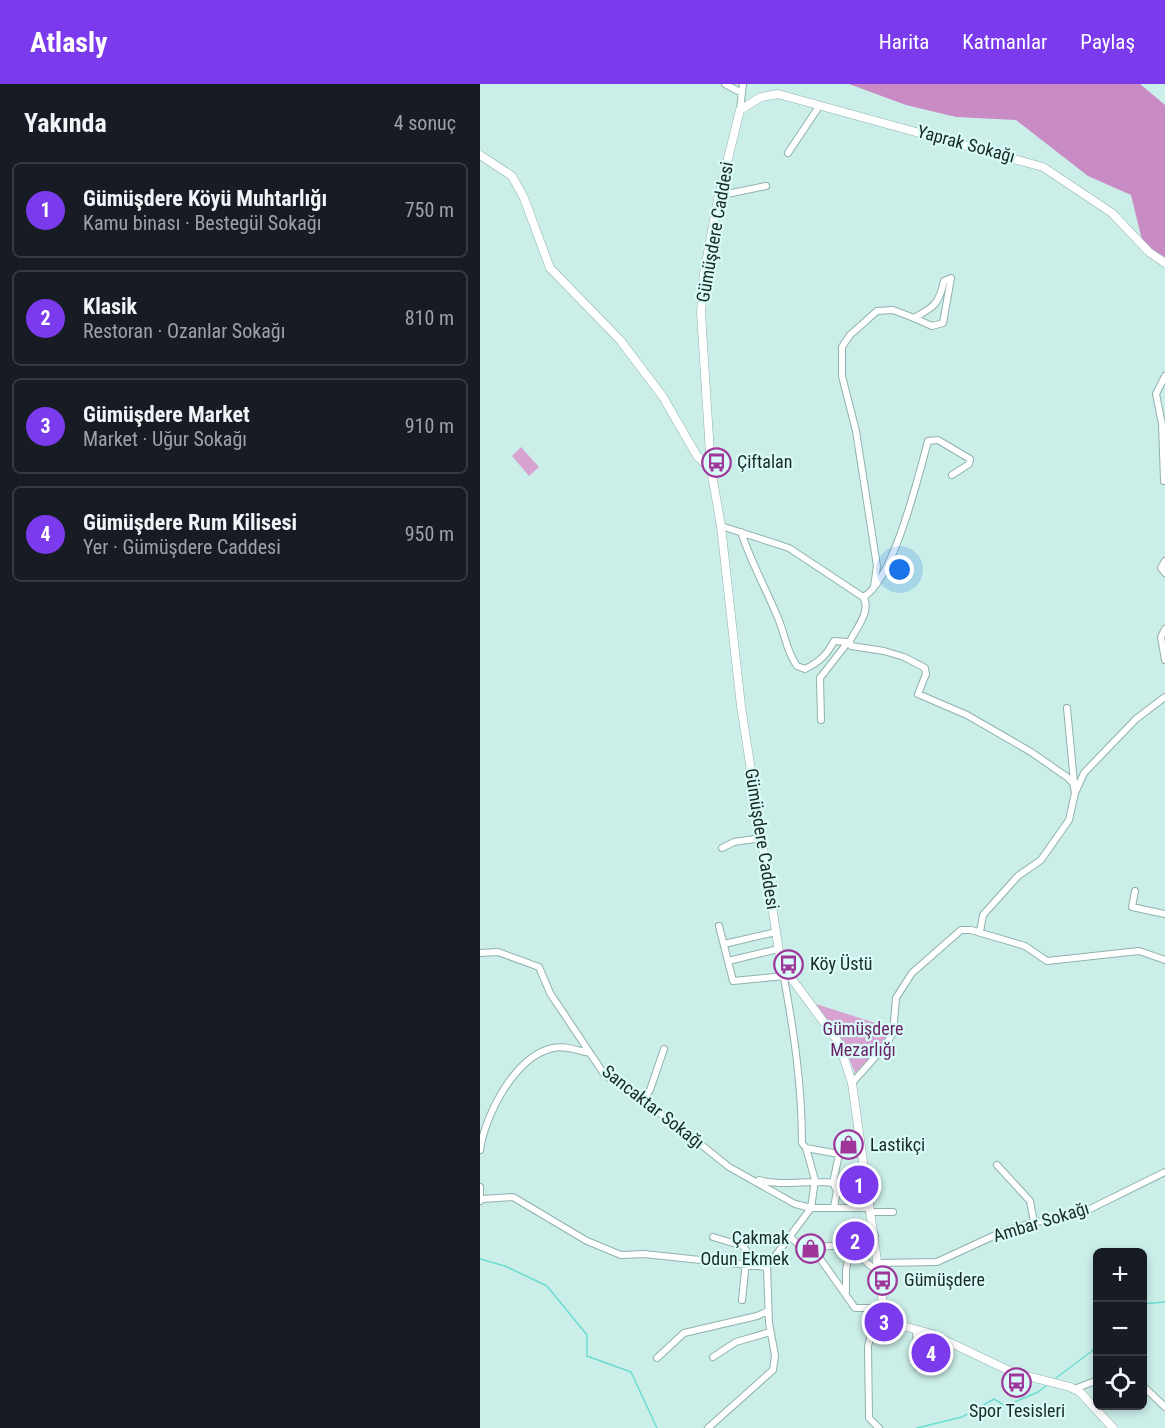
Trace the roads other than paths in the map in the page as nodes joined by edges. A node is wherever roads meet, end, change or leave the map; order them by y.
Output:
1 (725, 84) edge
2 (743, 84) edge
3 (742, 93) junction
4 (820, 105) junction
5 (740, 110) junction
6 (788, 153) dead end
7 (480, 155) edge
8 (766, 186) dead end
9 (718, 199) junction
10 (1165, 263) edge
11 (914, 318) junction
12 (1165, 376) edge
13 (711, 469) junction
14 (952, 475) dead end
15 (1164, 481) edge
16 (721, 526) junction
17 (741, 532) junction
18 (1165, 561) edge
19 (1165, 573) edge
20 (874, 587) junction
21 (863, 597) junction
22 (1165, 629) edge
23 (848, 642) junction
24 (1165, 660) edge
25 (1165, 697) edge
26 (1067, 708) dead end
27 (821, 720) dead end
28 (1075, 793) junction
29 (762, 838) junction
30 (722, 848) dead end
31 (1135, 891) dead end
32 (1165, 914) edge
33 (719, 926) dead end
34 (776, 932) junction
35 (980, 932) junction
36 (724, 944) junction
37 (778, 949) junction
38 (480, 953) edge
39 (1165, 960) edge
40 (728, 961) junction
41 (781, 964) junction
42 (784, 976) junction
43 (664, 1049) dead end
44 (590, 1053) junction
45 (852, 1083) junction
46 (642, 1100) junction
47 (806, 1148) junction
48 (480, 1150) edge
49 (839, 1154) junction
50 (862, 1154) junction
51 (997, 1165) dead end
52 (1165, 1172) edge
53 (754, 1179) junction
54 (815, 1180) junction
55 (833, 1183) junction
56 (480, 1187) edge
57 (868, 1190) junction
58 (481, 1201) edge
59 (834, 1207) junction
60 (811, 1208) junction
61 (869, 1210) junction
62 (893, 1212) dead end
63 (1034, 1222) junction
64 (874, 1235) junction
65 (789, 1236) junction
66 (713, 1237) dead end
67 (814, 1247) junction
68 (850, 1247) junction
69 (879, 1263) junction
70 (746, 1266) junction
71 (767, 1267) junction
72 (880, 1274) junction
73 (846, 1293) junction
74 (742, 1300) dead end
75 (768, 1311) junction
76 (883, 1319) junction
77 (916, 1329) junction
78 (770, 1332) junction
79 (657, 1358) dead end
80 (713, 1358) dead end
81 (918, 1367) dead end
82 (1093, 1382) edge
83 (1074, 1389) junction
84 (1147, 1389) edge
85 (1165, 1407) edge
86 (708, 1428) edge
87 (879, 1428) edge
88 (1113, 1428) edge

1 - 3 street
2 - 3 street, Gümüşdere Caddesi
3 - 5 street, Gümüşdere Caddesi
4 - 5 street, Yaprak Sokağı
4 - 6 street
4 - 10 street, Yaprak Sokağı
5 - 9 street, Gümüşdere Caddesi
7 - 13 street
8 - 9 street
9 - 13 street, Gümüşdere Caddesi
11 - 11 street
11 - 20 street
12 - 15 street
13 - 16 street, Gümüşdere Caddesi
14 - 20 street
16 - 17 street
16 - 29 street, Gümüşdere Caddesi
17 - 21 street
17 - 23 street
18 - 19 street
20 - 21 street
21 - 23 street
22 - 24 street
23 - 27 street
23 - 28 street
25 - 28 street
26 - 28 street
28 - 35 street
29 - 30 street
29 - 34 street, Gümüşdere Caddesi
31 - 32 street
33 - 36 street
34 - 36 street
34 - 37 street, Gümüşdere Caddesi
35 - 39 street
35 - 45 street
36 - 40 street
37 - 40 street
37 - 41 street, Gümüşdere Caddesi
38 - 44 street, Sancaktar Sokağı
40 - 42 street
41 - 42 street
41 - 45 street, Gümüşdere Caddesi
42 - 47 street
43 - 46 street
44 - 46 street, Sancaktar Sokağı
44 - 48 street
45 - 50 street, Gümüşdere Caddesi
46 - 53 street, Sancaktar Sokağı
47 - 49 street
47 - 54 street
49 - 50 street
49 - 55 street
50 - 57 street, Gümüşdere Caddesi
51 - 63 street
52 - 63 street, Ambar Sokağı
53 - 54 street
53 - 60 street, Sancaktar Sokağı
54 - 55 street
54 - 60 street
55 - 57 street
55 - 59 street
56 - 58 street
57 - 61 street, Gümüşdere Caddesi
58 - 70 street
59 - 60 street, Sancaktar Sokağı
59 - 61 street, Sancaktar Sokağı
60 - 65 street
61 - 62 street, Sancaktar Sokağı
61 - 64 street, Gümüşdere Caddesi
63 - 69 street, Ambar Sokağı
64 - 68 street
64 - 69 street, Gümüşdere Caddesi
65 - 67 street
65 - 71 street
66 - 70 street
67 - 68 street
67 - 73 street
68 - 72 street
68 - 73 street
69 - 72 street, Gümüşdere Caddesi
70 - 71 street
70 - 74 street
71 - 75 street
72 - 76 street, Gümüşdere Caddesi
73 - 76 street
75 - 78 street
75 - 79 street
76 - 77 street
76 - 87 street
77 - 81 street
77 - 83 street
78 - 80 street
78 - 86 street
82 - 83 street
83 - 88 street
84 - 85 street

